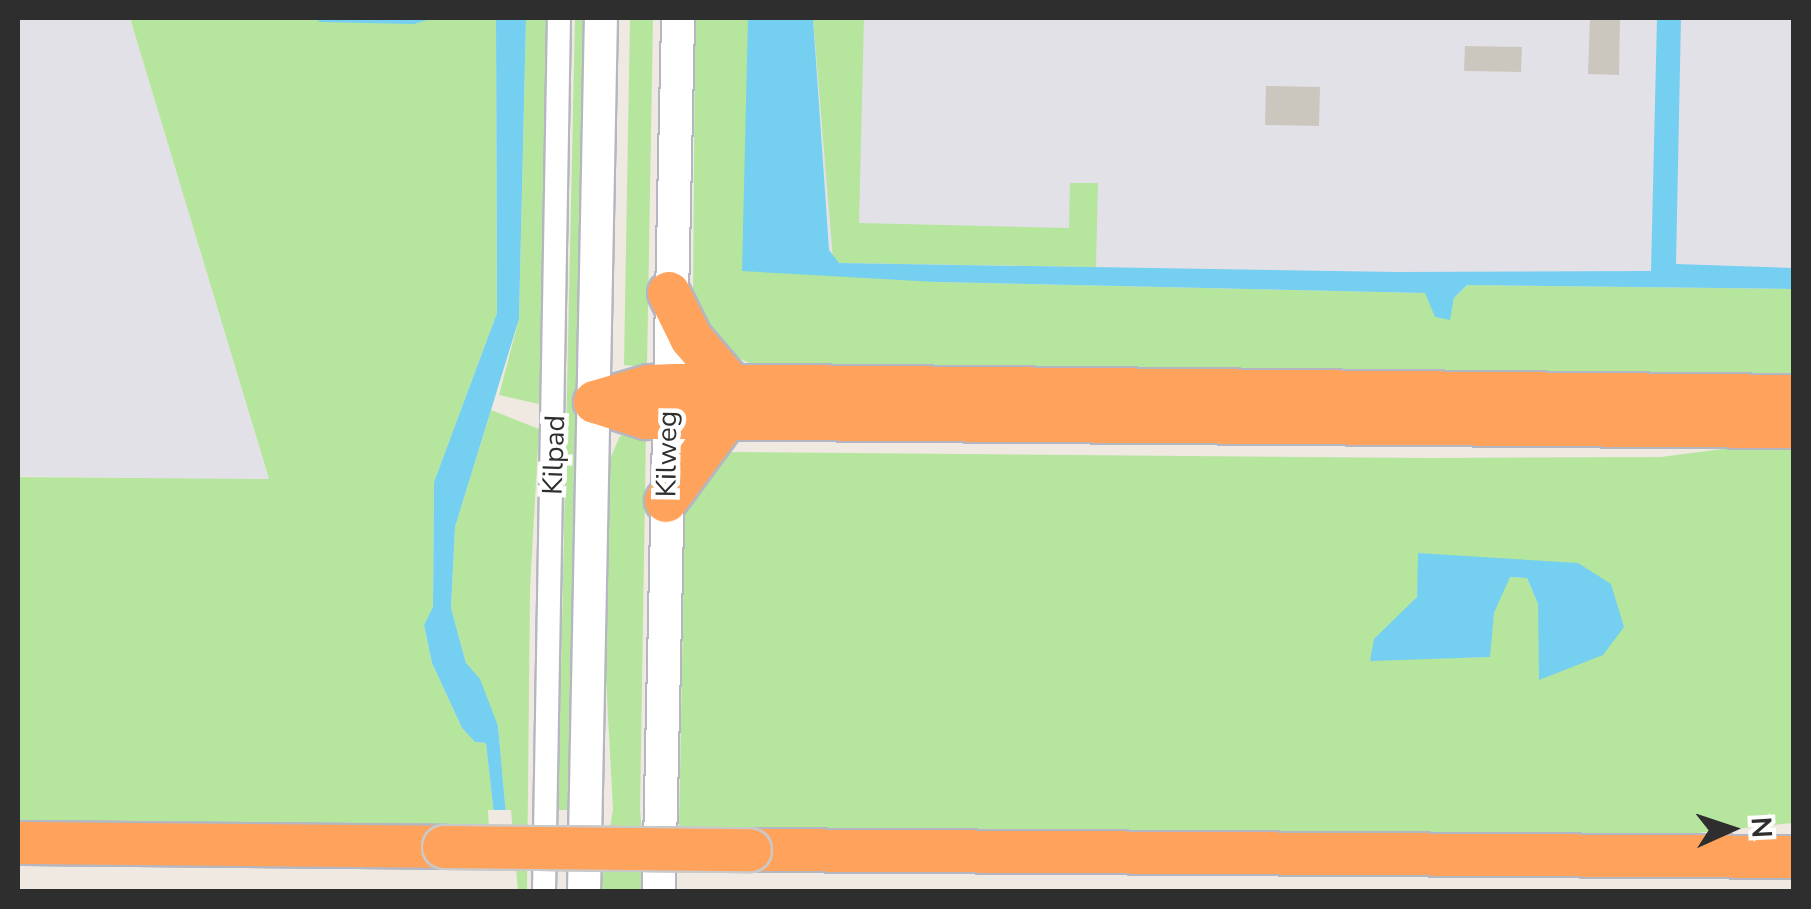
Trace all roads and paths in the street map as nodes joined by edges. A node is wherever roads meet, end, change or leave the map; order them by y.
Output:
1 (558, 18) edge
2 (601, 18) edge
3 (678, 18) edge
4 (670, 293) junction
5 (1794, 396) edge
6 (595, 402) junction
7 (667, 402) junction
8 (730, 402) junction
9 (1794, 427) edge
10 (666, 501) junction
11 (1794, 828) edge
12 (18, 843) edge
13 (1538, 856) junction
14 (1794, 857) edge
15 (544, 892) edge
16 (584, 892) edge
17 (659, 892) edge

1 - 15 street, Kilpad
2 - 6 main road
3 - 4 main road, Kilweg
4 - 7 main road, Kilweg
4 - 8 highway
5 - 8 highway
6 - 7 highway
6 - 16 main road
7 - 8 highway
7 - 10 main road, Kilweg
8 - 9 highway
8 - 10 highway
10 - 17 main road, Kilweg
11 - 13 highway
12 - 13 highway, bridge
13 - 14 highway

